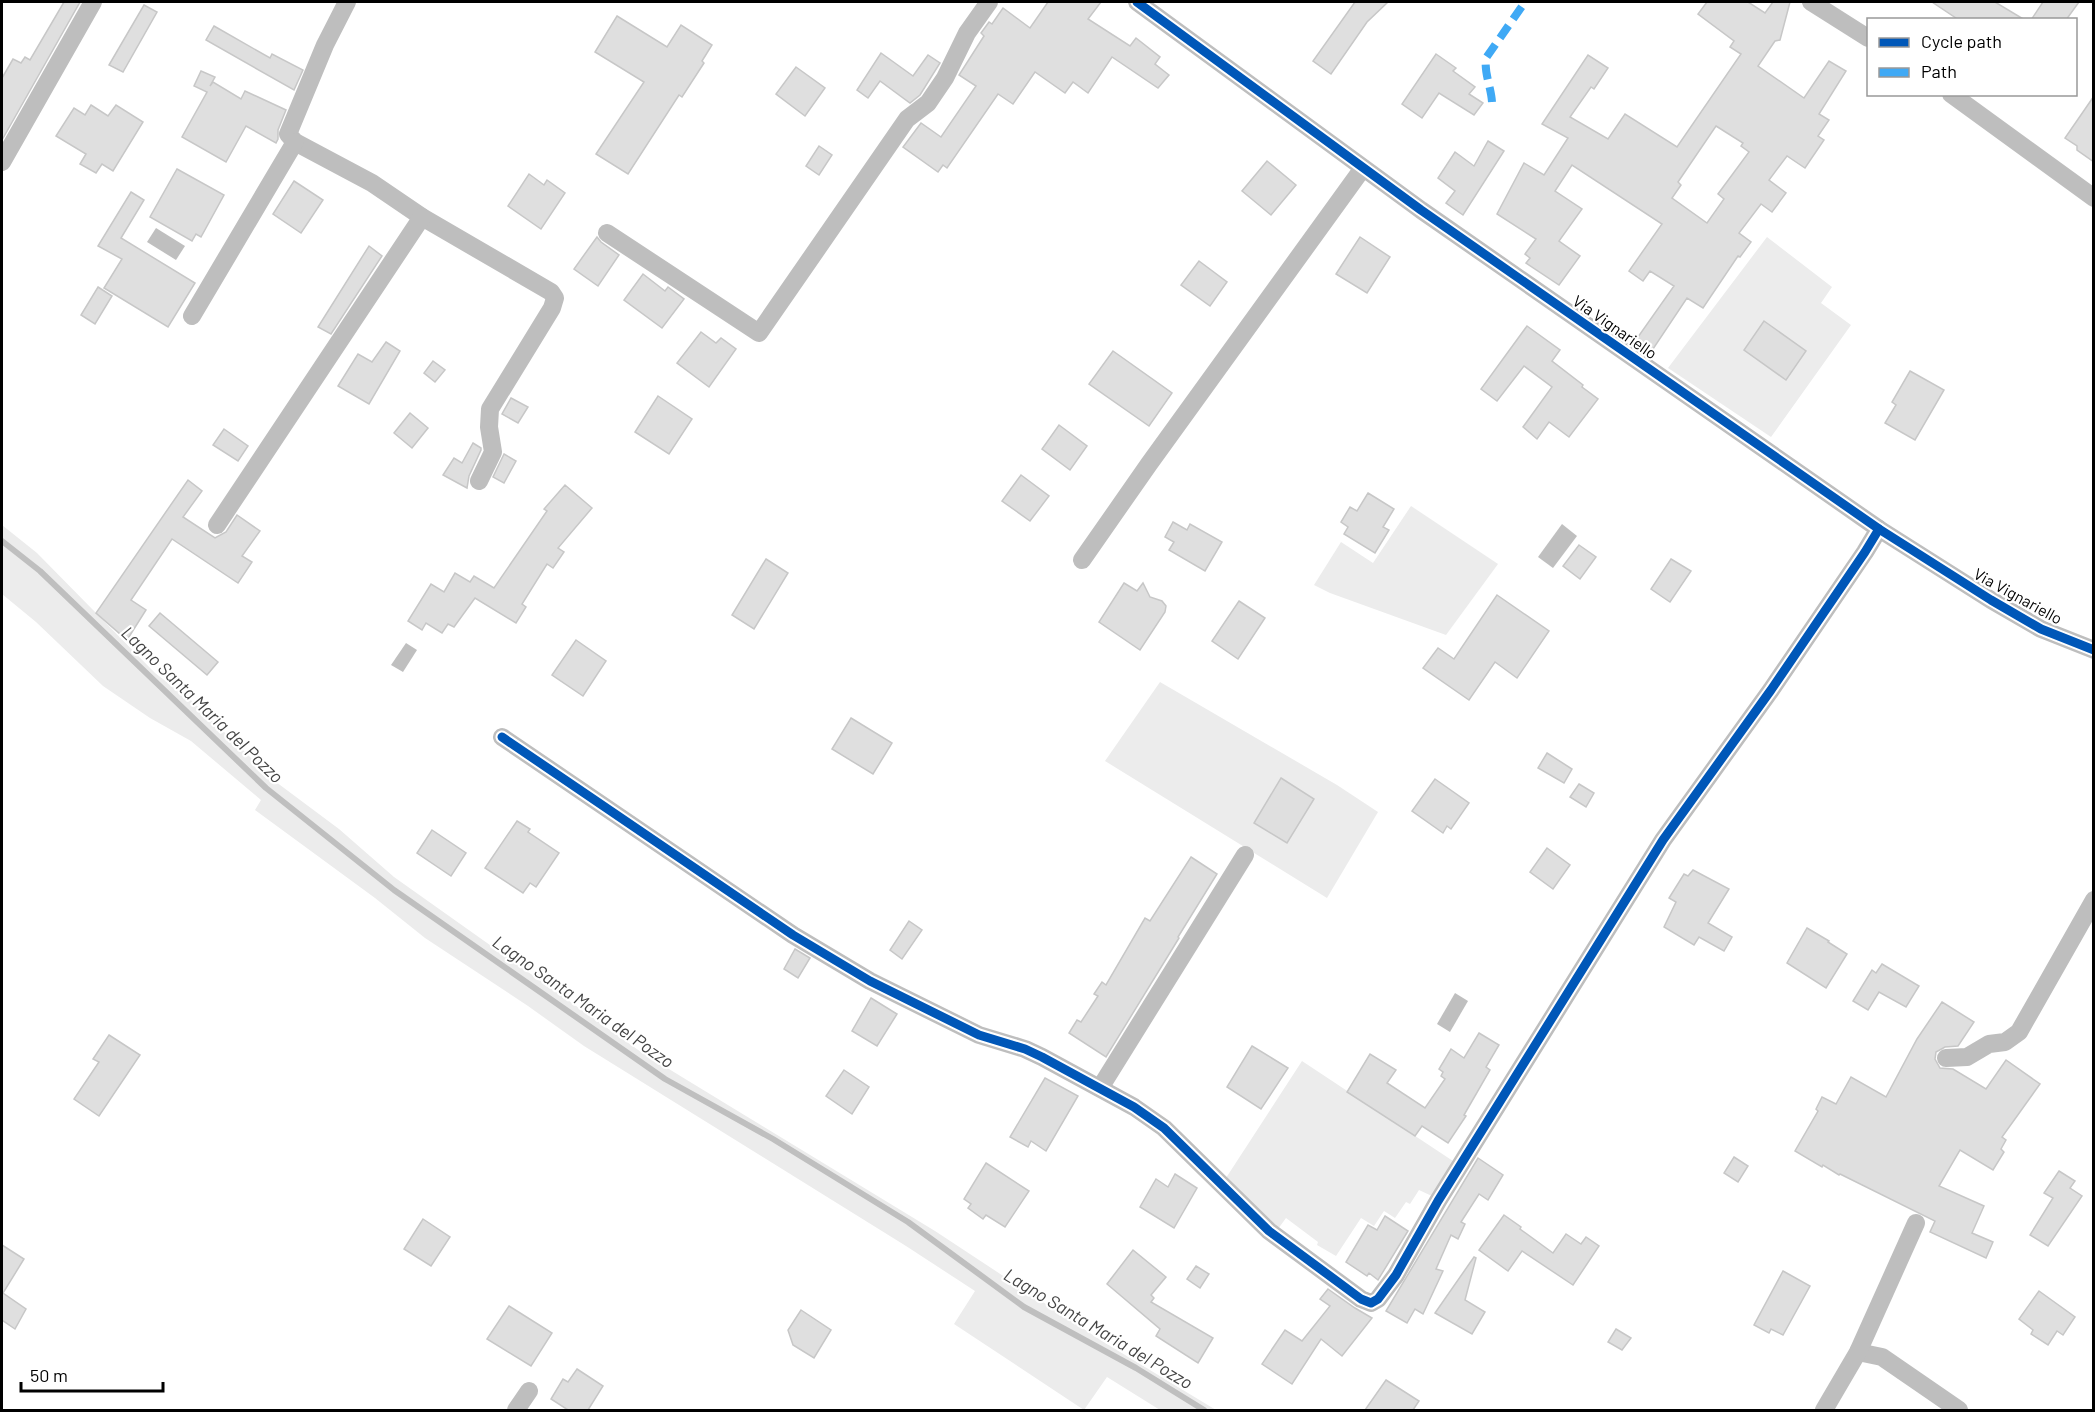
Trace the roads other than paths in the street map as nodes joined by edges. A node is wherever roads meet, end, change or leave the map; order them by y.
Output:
1 (93, 2) edge
2 (348, 2) edge
3 (989, 2) edge
4 (1137, 2) edge
5 (1811, 2) edge
6 (1867, 37) edge
7 (1954, 96) edge
8 (295, 142) junction
9 (2, 162) edge
10 (1364, 168) junction
11 (2094, 198) edge
12 (422, 217) junction
13 (607, 233) dead end
14 (192, 316) dead end
15 (478, 481) dead end
16 (217, 525) dead end
17 (1879, 529) junction
18 (1082, 560) dead end
19 (2094, 650) edge
20 (502, 736) dead end
21 (1245, 855) dead end
22 (2094, 900) edge
23 (1946, 1058) dead end
24 (1100, 1088) junction
25 (1916, 1223) dead end
26 (1858, 1352) junction
27 (529, 1391) dead end
28 (516, 1410) edge
29 (1824, 1410) edge
30 (1959, 1410) edge

1 - 9 street
2 - 8 street
3 - 13 street
4 - 10 street, Via Vignariello
5 - 6 street
7 - 11 street
8 - 12 street
8 - 14 street
10 - 17 street, Via Vignariello
10 - 18 street
12 - 15 street
12 - 16 street
17 - 19 street, Via Vignariello
17 - 24 street
20 - 24 street
21 - 24 street
22 - 23 street
25 - 26 street
26 - 29 street
26 - 30 street
27 - 28 street

